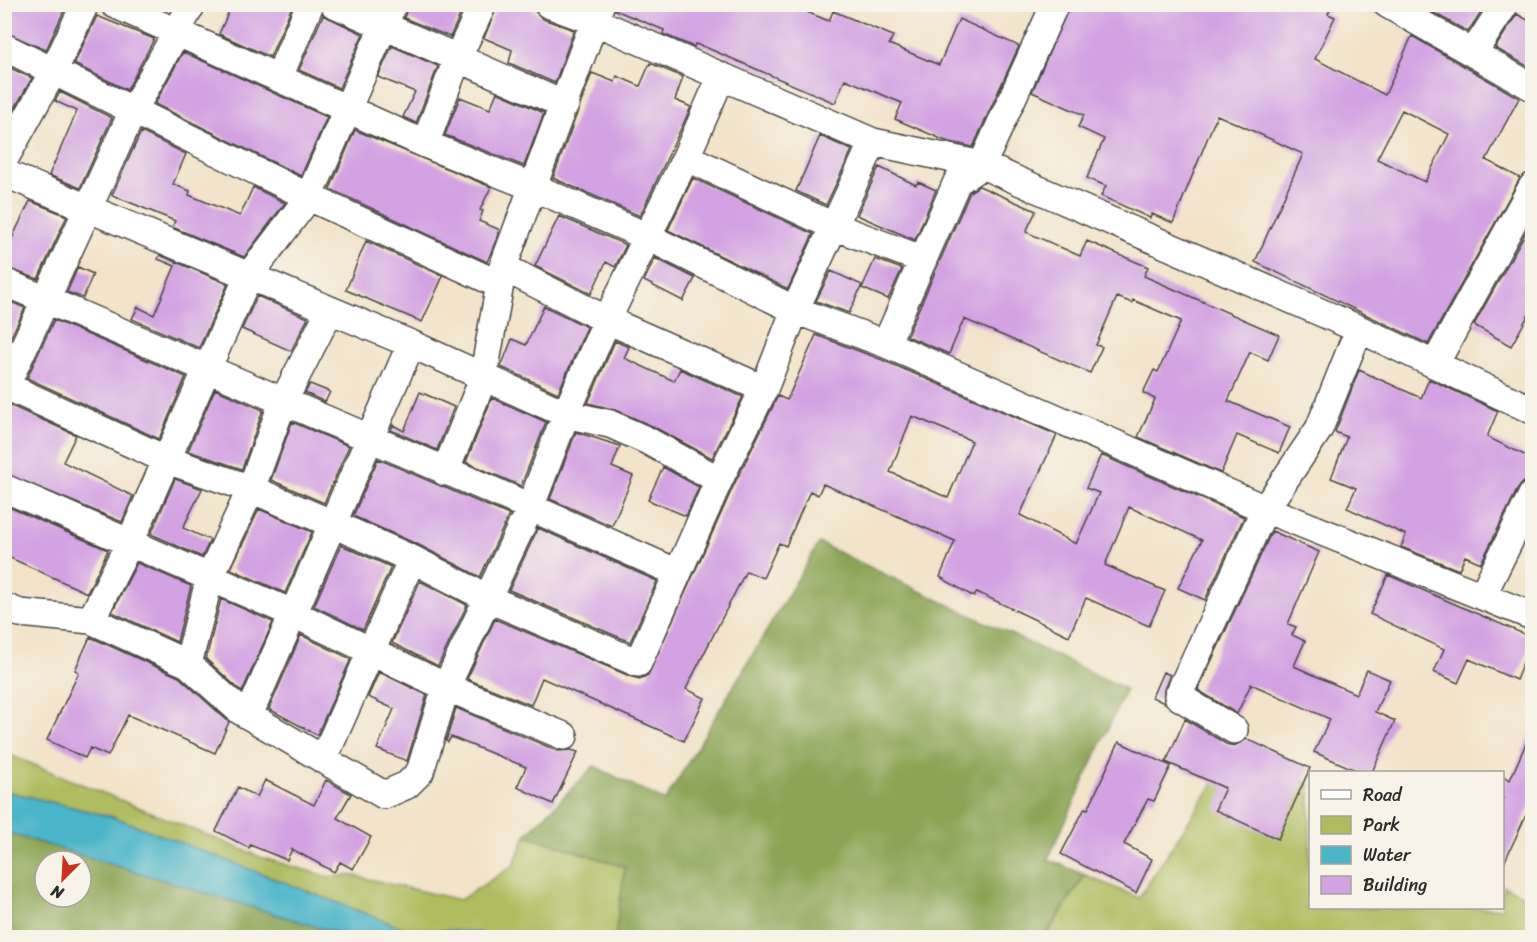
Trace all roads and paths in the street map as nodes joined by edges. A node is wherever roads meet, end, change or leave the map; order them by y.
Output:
1 (85, 4) edge
2 (114, 4) edge
3 (192, 4) edge
4 (310, 4) edge
5 (334, 4) edge
6 (483, 4) edge
7 (548, 4) edge
8 (1055, 4) edge
9 (1387, 4) edge
10 (1505, 4) edge
11 (597, 13) edge
12 (388, 16) edge
13 (179, 32) junction
14 (4, 47) edge
15 (1473, 53) junction
16 (458, 57) junction
17 (54, 70) junction
18 (279, 76) junction
19 (721, 77) junction
20 (1533, 87) edge
21 (565, 105) junction
22 (348, 108) junction
23 (133, 111) junction
24 (873, 142) junction
25 (425, 144) junction
26 (686, 157) junction
27 (4, 159) edge
28 (982, 165) junction
29 (4, 173) edge
30 (533, 187) junction
31 (1533, 187) edge
32 (309, 197) junction
33 (88, 208) junction
34 (833, 226) junction
35 (648, 237) junction
36 (921, 260) junction
37 (501, 276) junction
38 (248, 277) junction
39 (4, 282) edge
40 (45, 300) junction
41 (330, 310) junction
42 (795, 310) junction
43 (607, 320) junction
44 (1359, 328) junction
45 (411, 344) junction
46 (886, 344) junction
47 (1435, 364) junction
48 (208, 369) junction
49 (483, 379) junction
50 (5, 387) edge
51 (764, 389) junction
52 (283, 402) junction
53 (1533, 410) edge
54 (566, 414) junction
55 (371, 438) junction
56 (167, 460) junction
57 (445, 472) junction
58 (719, 480) junction
59 (4, 488) edge
60 (251, 489) junction
61 (1533, 495) edge
62 (530, 508) junction
63 (1265, 509) junction
64 (333, 524) junction
65 (130, 542) junction
66 (412, 559) junction
67 (678, 573) junction
68 (210, 577) junction
69 (1483, 594) junction
70 (489, 599) junction
71 (4, 607) edge
72 (292, 613) junction
73 (1533, 616) edge
74 (92, 620) junction
75 (373, 651) junction
76 (188, 664) junction
77 (446, 687) junction
78 (249, 715) junction
79 (1234, 730) dead end
80 (564, 736) dead end
81 (323, 760) junction

1 - 17 street
2 - 13 street
3 - 13 street
4 - 18 street
5 - 12 street
6 - 16 street
7 - 11 street
8 - 28 street
9 - 15 street
10 - 15 street
11 - 19 street
11 - 21 street
12 - 16 street
12 - 22 street
13 - 18 street
13 - 23 street
14 - 17 street
15 - 20 street
16 - 21 street
16 - 25 street
17 - 23 street
17 - 27 street
18 - 22 street
19 - 24 street
19 - 26 street
21 - 30 street
22 - 25 street
22 - 32 street
23 - 32 street
23 - 33 street
24 - 28 street
24 - 34 street
25 - 30 street
26 - 34 street
26 - 35 street
28 - 36 street
28 - 44 street
29 - 33 street
30 - 35 street
30 - 37 street
31 - 47 street
32 - 37 street
32 - 38 street
33 - 38 street
33 - 40 street
34 - 36 street
34 - 42 street
35 - 42 street
35 - 43 street
36 - 46 street
37 - 43 street
37 - 49 street
38 - 41 street
38 - 48 street
39 - 40 street
40 - 48 street
40 - 50 street
41 - 45 street
41 - 52 street
42 - 46 street
42 - 51 street
43 - 51 street
43 - 54 street
44 - 47 street
44 - 63 street
45 - 49 street
45 - 55 street
46 - 63 street
47 - 53 street
48 - 52 street
48 - 56 street
49 - 54 street
49 - 57 street
50 - 56 street
51 - 58 street
52 - 55 street
52 - 60 street
54 - 58 street
54 - 62 street
55 - 57 street
55 - 64 street
56 - 60 street
56 - 65 street
57 - 62 street
58 - 67 street
59 - 65 street
60 - 64 street
60 - 68 street
61 - 69 street
62 - 67 street
62 - 70 street
63 - 69 street
63 - 79 street
64 - 66 street
64 - 72 street
65 - 68 street
65 - 74 street
66 - 70 street
66 - 75 street
67 - 70 street
68 - 72 street
68 - 76 street
69 - 73 street
70 - 77 street
71 - 74 street
72 - 75 street
72 - 78 street
74 - 76 street
75 - 77 street
75 - 81 street
76 - 78 street
77 - 80 street
77 - 81 street
78 - 81 street

